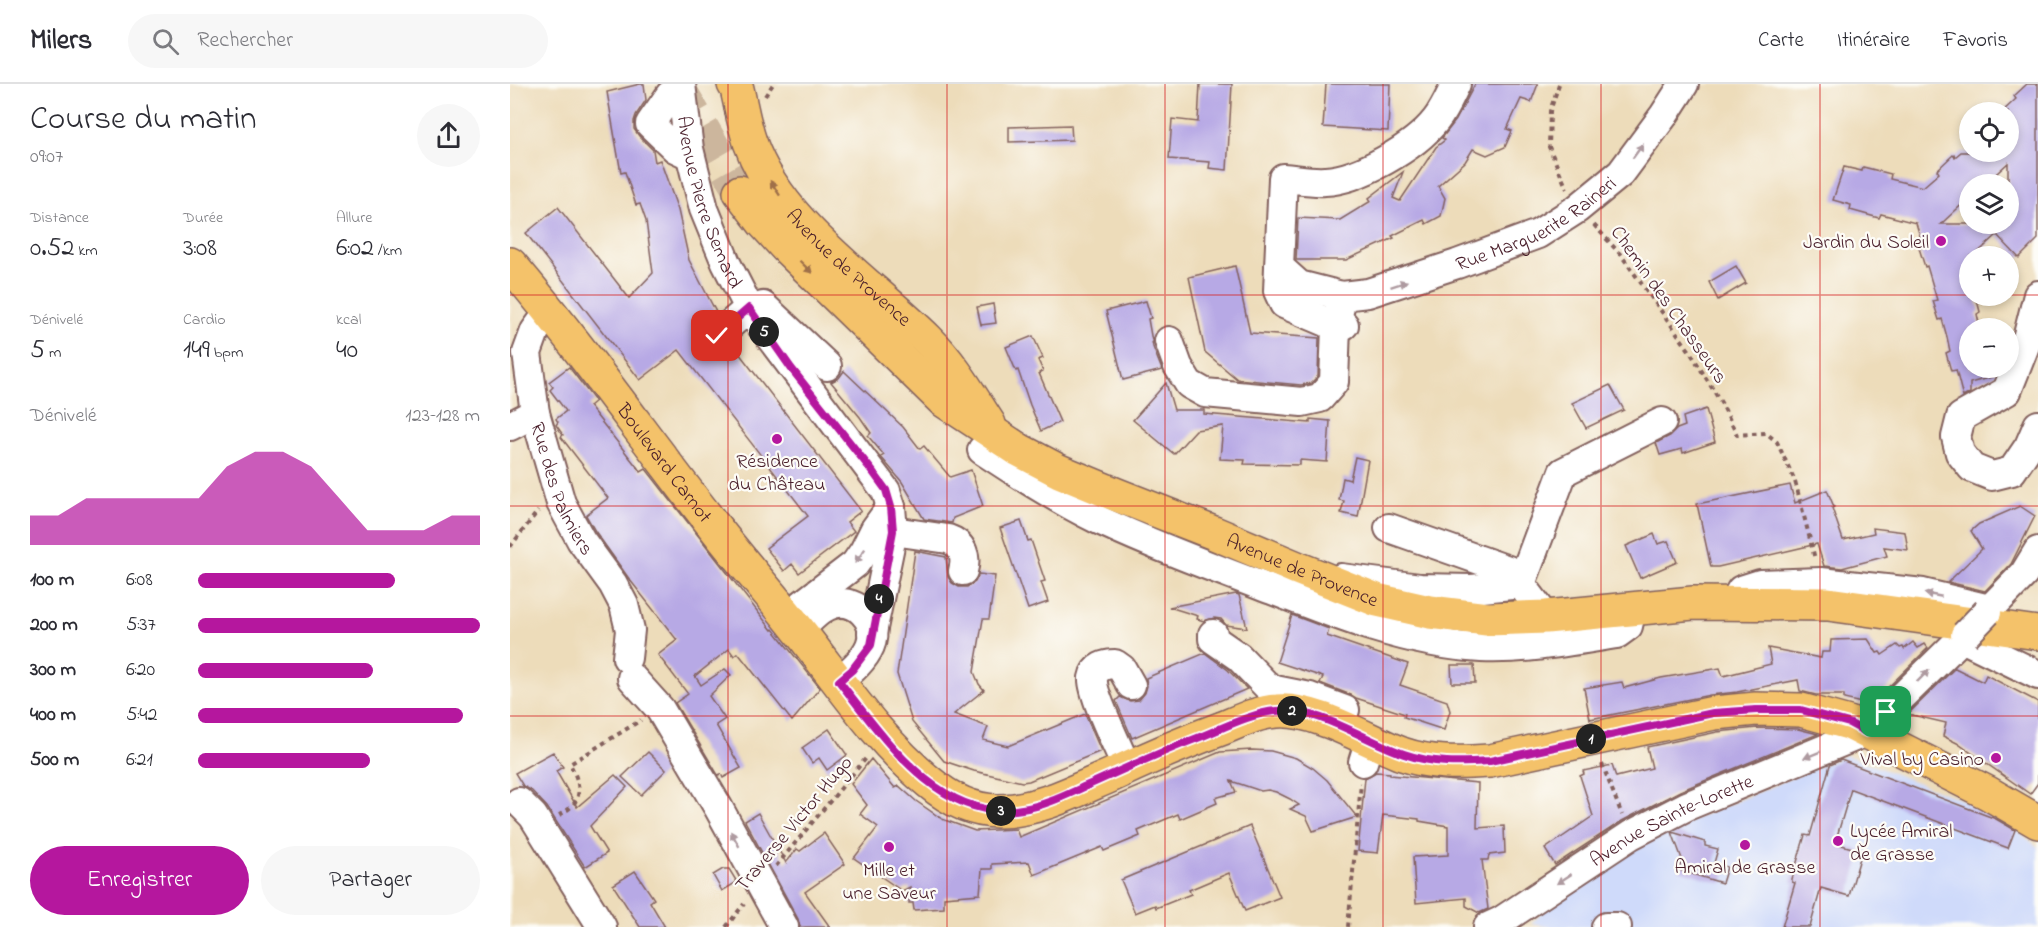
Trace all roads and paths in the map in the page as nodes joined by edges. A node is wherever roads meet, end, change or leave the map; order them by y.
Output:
1 (734, 84) edge
2 (1456, 84) edge
3 (1559, 84) edge
4 (1684, 84) edge
5 (681, 85) edge
6 (690, 155) junction
7 (663, 167) dead end
8 (740, 192) tunnel mouth
9 (1577, 209) junction
10 (510, 264) edge
11 (1279, 267) junction
12 (2038, 295) edge
13 (1342, 296) junction
14 (846, 304) junction
15 (750, 310) junction
16 (549, 312) junction
17 (1340, 326) junction
18 (710, 333) dead end
19 (1169, 341) dead end
20 (826, 366) dead end
21 (960, 379) junction
22 (522, 419) edge
23 (1662, 422) dead end
24 (2038, 425) edge
25 (989, 442) junction
26 (558, 492) junction
27 (1389, 528) dead end
28 (891, 531) junction
29 (510, 548) edge
30 (2033, 566) edge
31 (963, 571) dead end
32 (1314, 575) junction
33 (1821, 582) junction
34 (1521, 584) junction
35 (840, 592) junction
36 (1734, 602) junction
37 (1632, 609) junction
38 (1989, 611) junction
39 (1546, 617) junction
40 (793, 623) junction
41 (872, 633) junction
42 (2038, 633) edge
43 (1213, 634) dead end
44 (1977, 650) junction
45 (831, 671) junction
46 (2038, 675) edge
47 (1131, 685) dead end
48 (660, 709) junction
49 (1338, 726) junction
50 (1866, 732) junction
51 (884, 738) junction
52 (1598, 738) junction
53 (1367, 750) junction
54 (1127, 768) junction
55 (519, 802) dead end
56 (556, 817) dead end
57 (2038, 822) edge
58 (1631, 835) junction
59 (760, 885) junction
60 (602, 927) edge
61 (726, 927) edge
62 (784, 927) edge
63 (1348, 927) edge
64 (1488, 927) edge
65 (1606, 927) edge
66 (1617, 927) edge

21 -> 1 main road, Avenue de Provence
2 - 11 street
3 - 9 path, Chemin des Chasseurs
9 -> 4 street, Rue Marguerite Raineri
5 - 6 street, Avenue Pierre Semard
6 - 7 street
6 - 15 street, Avenue Pierre Semard
8 -> 14 main road, Avenue de Provence
13 -> 9 street, Rue Marguerite Raineri
9 - 33 path, Chemin des Chasseurs
10 - 16 main road, Boulevard Carnot
11 - 13 street
11 - 17 street
12 - 24 street
13 - 17 street
14 - 21 main road
14 - 25 main road, Avenue de Provence
15 - 18 street
15 - 20 street
15 - 28 street, Avenue Pierre Semard
16 - 22 street, Rue des Palmiers
16 - 40 main road, Boulevard Carnot
17 - 19 street
21 - 25 main road, Avenue de Provence
22 - 26 street, Rue des Palmiers
23 - 34 street
25 - 32 main road, Avenue de Provence
25 - 37 street
26 - 29 path
26 - 48 street, Rue des Palmiers
27 - 34 street
28 - 31 street
28 - 35 street
28 -> 35 street
28 - 41 street
30 - 38 street
32 - 34 street
32 - 39 main road, Avenue de Provence
33 - 36 street
38 -> 33 street
34 - 39 street
35 - 40 street
35 - 41 street
36 - 37 main road, Avenue de Provence
36 - 42 main road, Avenue de Provence
37 - 39 main road, Avenue de Provence
38 - 44 street, bridge
40 - 45 main road, Boulevard Carnot
41 - 45 street
43 - 49 street
44 - 46 street
50 -> 44 street
45 - 51 main road, Boulevard Carnot
47 - 54 street
48 - 56 path
59 -> 48 street, Rue des Palmiers
49 - 53 main road, Boulevard Carnot
49 - 54 main road, Boulevard Carnot
50 - 52 main road, Boulevard Carnot
50 - 57 main road, Boulevard Carnot
50 -> 58 street, Avenue Sainte-Lorette
51 - 54 main road, Boulevard Carnot
51 - 59 path, Traverse Victor Hugo
52 - 53 main road, Boulevard Carnot
52 - 58 path
53 - 63 path
55 - 60 street
58 -> 64 street, Avenue Sainte-Lorette
59 - 61 path, Traverse Victor Hugo
59 - 62 street, Rue des Palmiers
65 - 66 street

